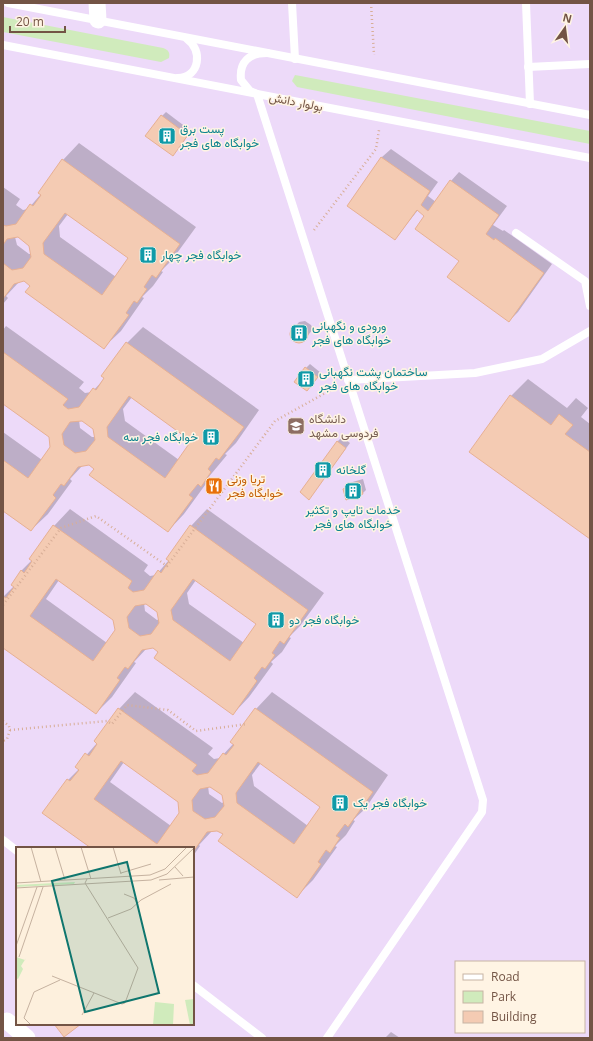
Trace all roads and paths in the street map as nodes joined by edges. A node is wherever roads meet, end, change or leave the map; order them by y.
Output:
1 (8, 3) edge
2 (97, 3) edge
3 (292, 3) edge
4 (371, 3) edge
5 (526, 3) edge
6 (98, 20) junction
7 (181, 36) junction
8 (3, 44) edge
9 (267, 53) junction
10 (374, 55) dead end
11 (295, 59) junction
12 (590, 64) edge
13 (528, 67) junction
14 (173, 78) junction
15 (257, 94) junction
16 (530, 104) junction
17 (590, 115) edge
18 (381, 118) junction
19 (590, 158) edge
20 (326, 214) dead end
21 (516, 233) dead end
22 (590, 306) edge
23 (590, 331) edge
24 (348, 380) junction
25 (3, 605) edge
26 (3, 721) edge
27 (248, 724) dead end
28 (10, 730) junction
29 (3, 741) edge
30 (3, 840) edge
31 (16, 849) edge
32 (194, 986) edge
33 (9, 1019) edge
34 (27, 1038) edge
35 (262, 1038) edge
36 (328, 1038) edge

1 - 6 lane
2 - 6 street
3 - 11 lane
4 - 10 path
5 - 13 lane
6 - 7 lane
7 - 9 lane
7 - 14 lane
8 - 14 lane, بولوار دانش
9 - 11 lane
9 - 15 lane
11 - 16 lane
12 - 13 lane
13 - 16 lane
14 - 15 lane, بولوار دانش
15 - 18 lane, بولوار دانش
15 - 24 lane
16 - 17 lane
18 - 19 lane, بولوار دانش
18 - 20 path
21 - 22 lane
23 - 24 lane
24 - 25 path
24 - 36 lane
26 - 28 path
27 - 28 path
28 - 29 path
30 - 31 lane
32 - 35 lane
33 - 34 street

